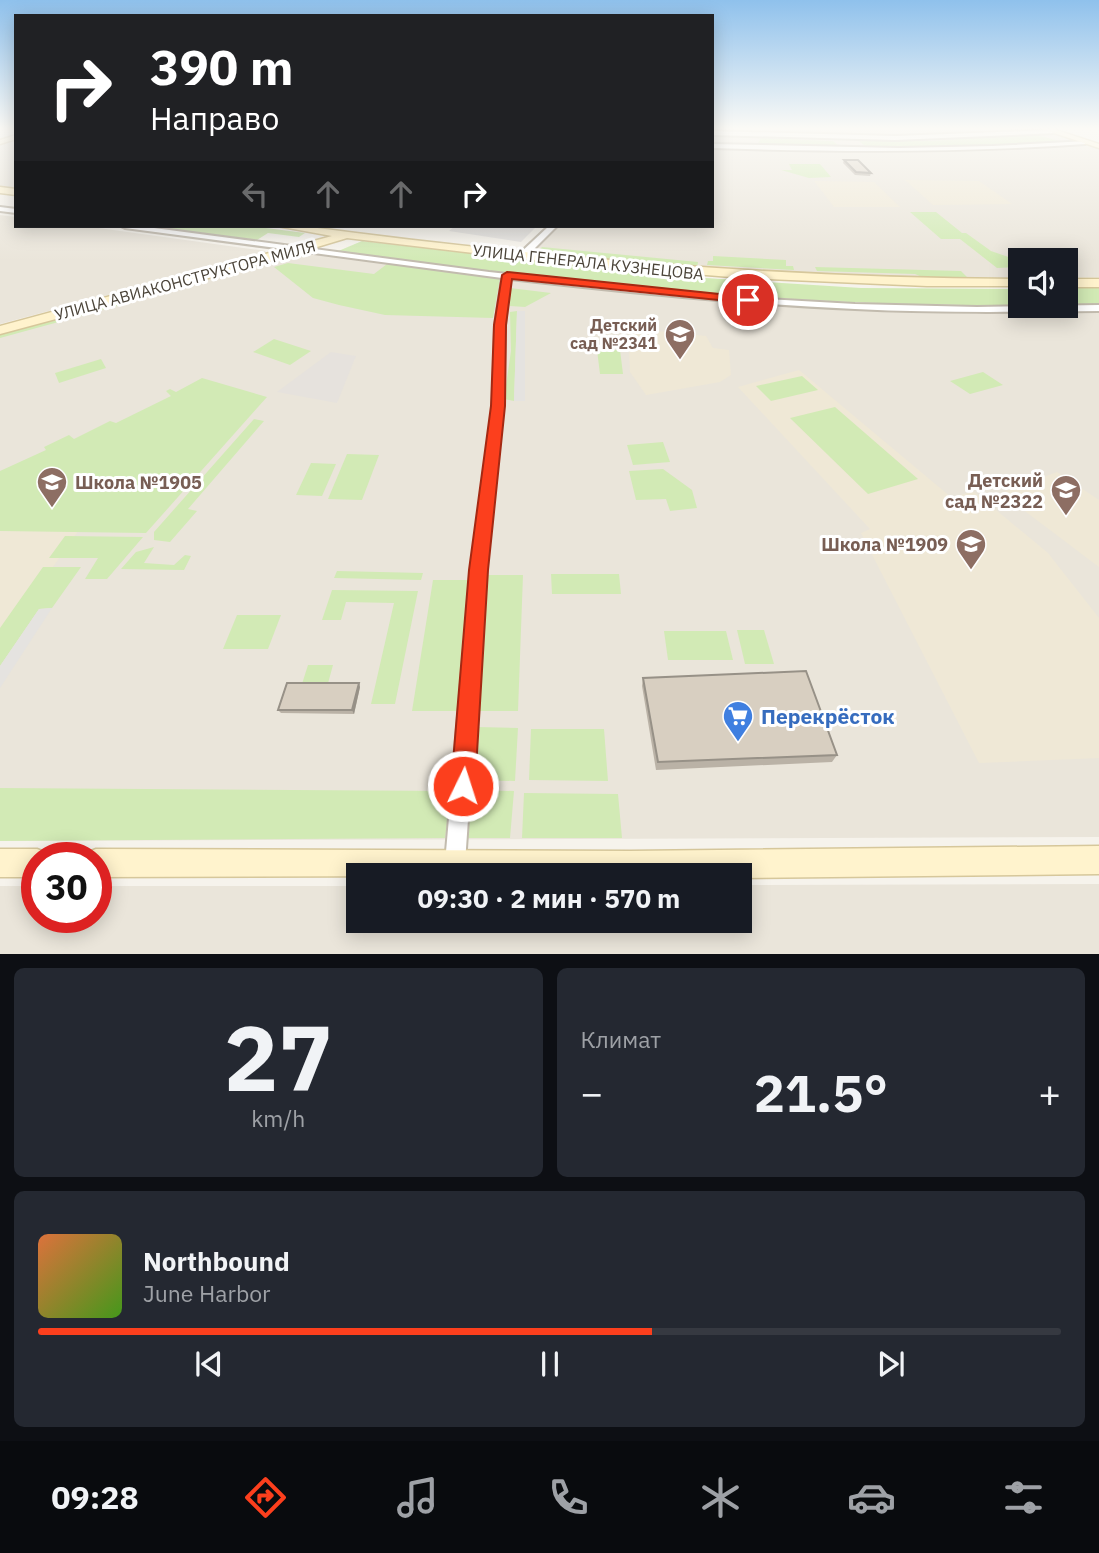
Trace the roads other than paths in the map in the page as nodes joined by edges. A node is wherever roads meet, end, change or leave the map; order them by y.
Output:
1 (140, 228) edge
2 (297, 228) edge
3 (364, 228) edge
4 (551, 228) edge
5 (348, 235) junction
6 (300, 250) junction
7 (522, 256) junction
8 (507, 275) junction
9 (1078, 283) edge
10 (1099, 283) edge
11 (1008, 284) edge
12 (1099, 308) edge
13 (0, 330) edge
14 (1099, 860) edge
15 (0, 863) edge
16 (21, 863) edge
17 (112, 863) edge
18 (346, 863) edge
19 (455, 863) edge
20 (752, 864) edge

1 - 6 street
2 - 5 main road, УЛИЦА ГЕНЕРАЛА КУЗНЕЦОВА
3 - 5 main road, УЛИЦА АВИАКОНСТРУКТОРА МИЛЯ
4 - 7 street
5 - 6 main road, УЛИЦА АВИАКОНСТРУКТОРА МИЛЯ
5 - 7 main road, УЛИЦА ГЕНЕРАЛА КУЗНЕЦОВА
6 - 8 street
6 - 13 main road, УЛИЦА АВИАКОНСТРУКТОРА МИЛЯ
7 - 11 main road, УЛИЦА ГЕНЕРАЛА КУЗНЕЦОВА
8 - 12 street
8 - 19 street
9 - 10 main road
14 - 20 main road
15 - 16 main road
17 - 18 main road

